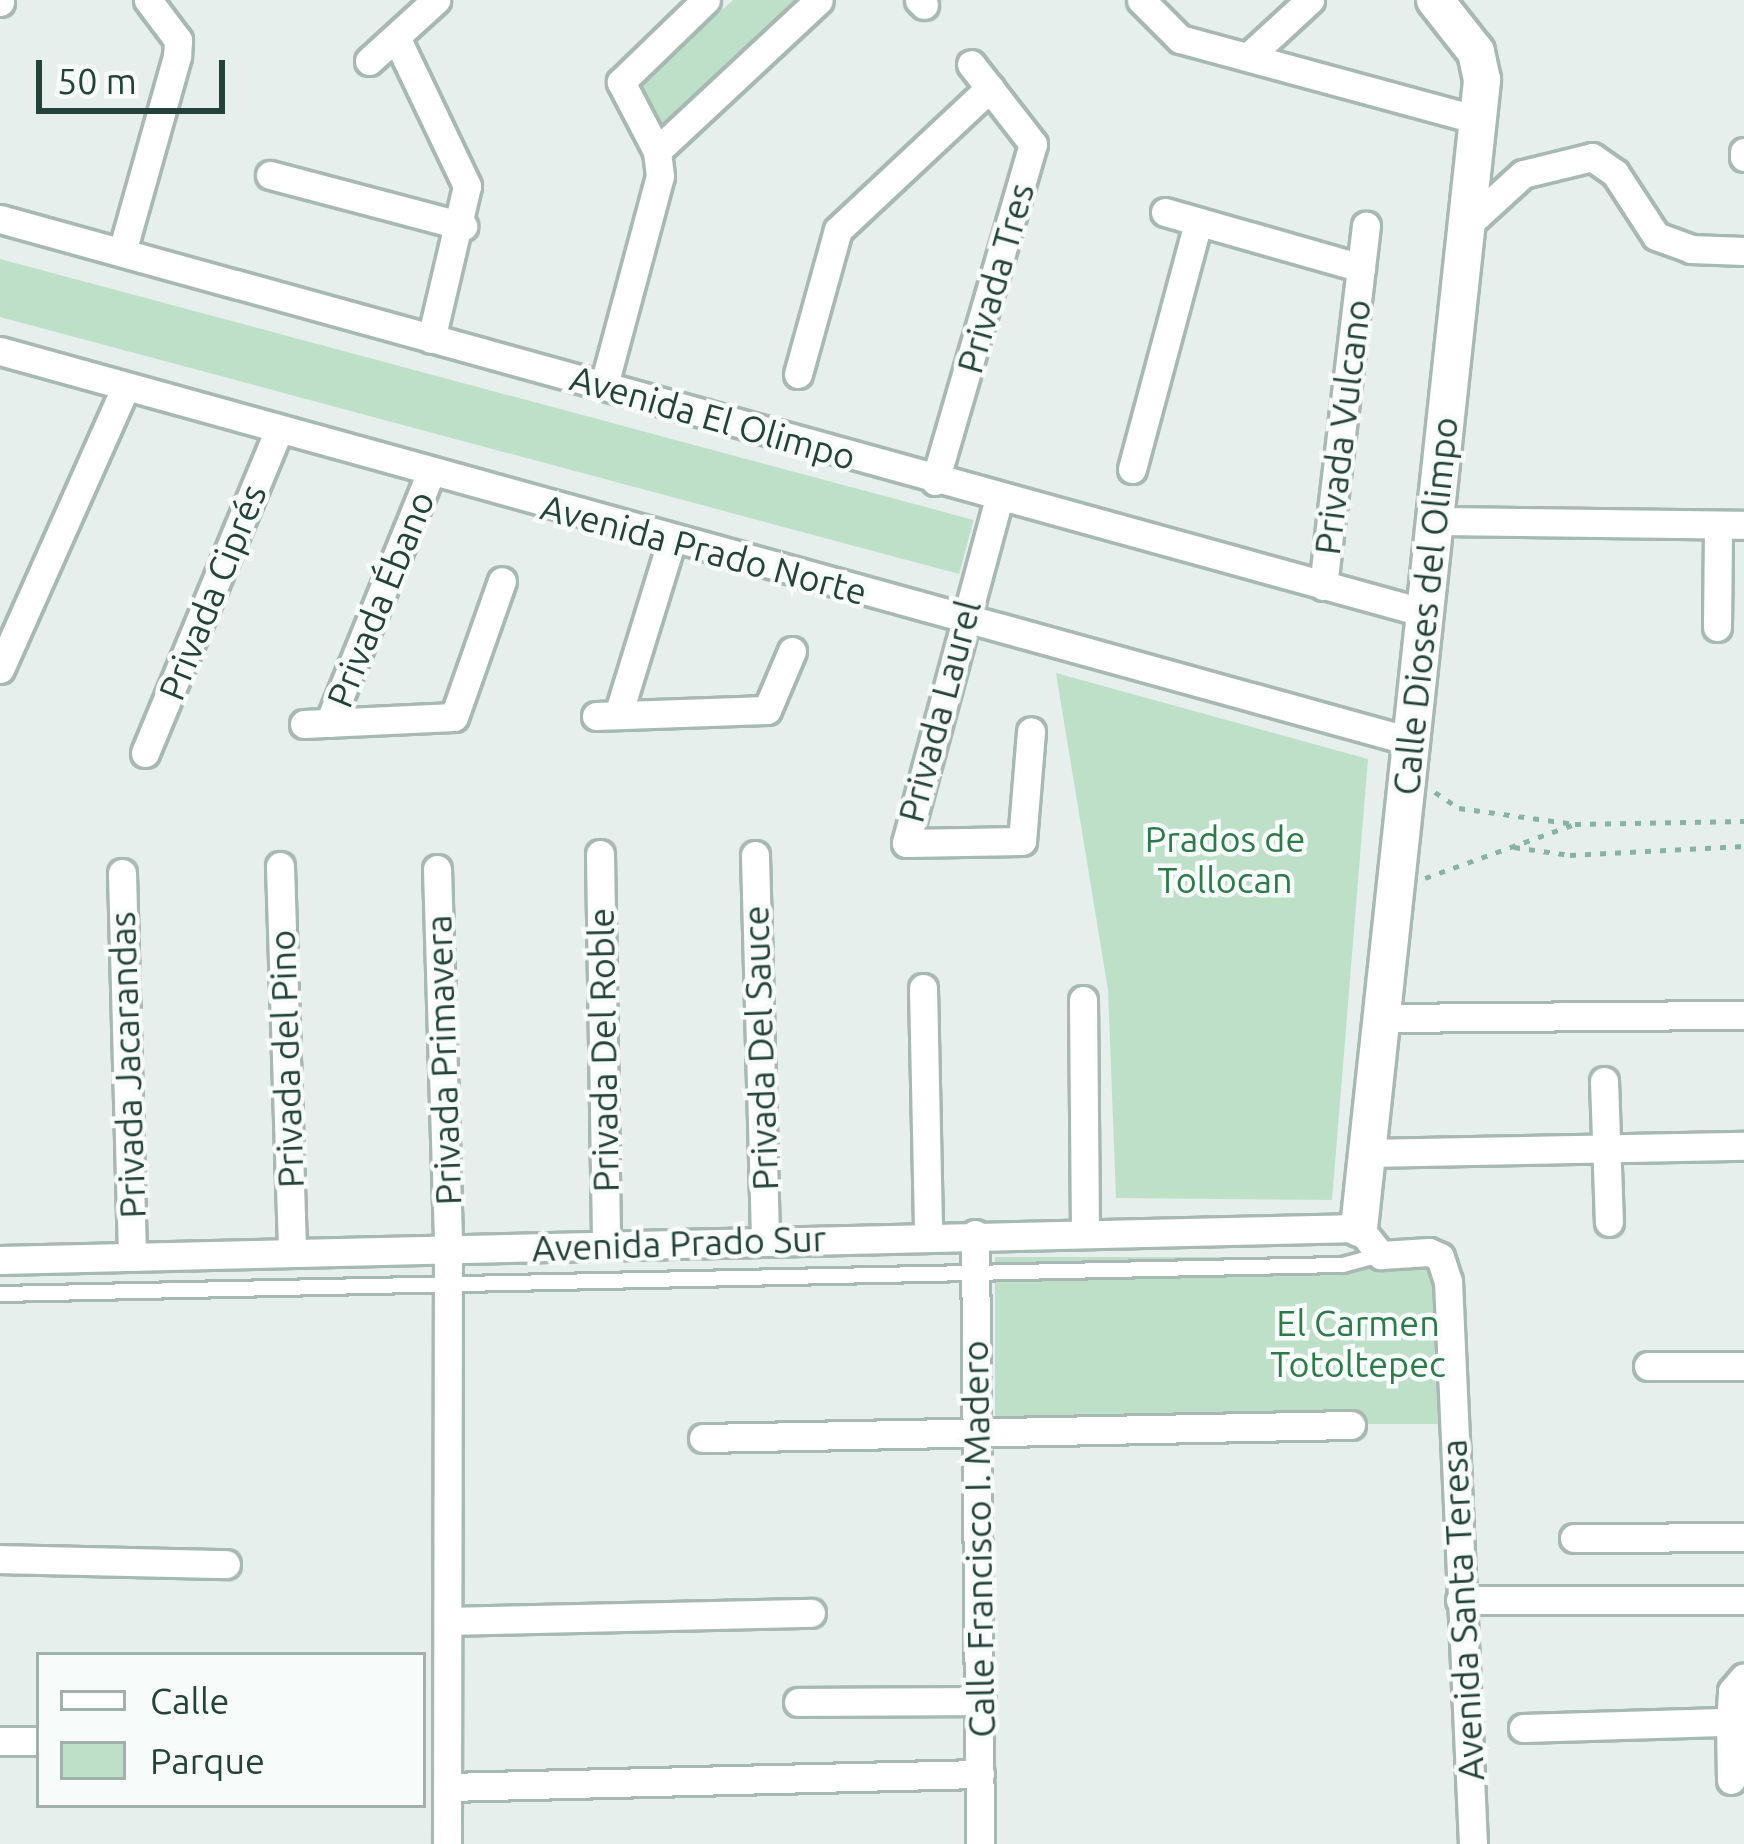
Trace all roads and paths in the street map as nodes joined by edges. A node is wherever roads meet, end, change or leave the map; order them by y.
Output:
1 (148, 0) edge
2 (436, 0) edge
3 (706, 0) edge
4 (819, 0) edge
5 (1141, 0) edge
6 (1310, 0) edge
7 (1435, 0) edge
8 (396, 38) junction
9 (1250, 56) junction
10 (369, 61) dead end
11 (971, 64) dead end
12 (990, 88) junction
13 (1479, 120) junction
14 (657, 152) junction
15 (270, 175) dead end
16 (1165, 212) dead end
17 (0, 219) edge
18 (1198, 222) junction
19 (463, 226) junction
20 (1366, 226) dead end
21 (1466, 226) junction
22 (1744, 251) edge
23 (122, 252) junction
24 (1361, 268) junction
25 (431, 339) junction
26 (0, 351) edge
27 (798, 374) dead end
28 (604, 386) junction
29 (125, 388) junction
30 (278, 431) junction
31 (1132, 469) dead end
32 (430, 474) junction
33 (935, 481) junction
34 (999, 498) junction
35 (1435, 521) junction
36 (1731, 525) edge
37 (672, 540) junction
38 (502, 581) dead end
39 (1323, 586) junction
40 (1426, 613) junction
41 (964, 620) junction
42 (1717, 627) dead end
43 (792, 651) dead end
44 (0, 669) edge
45 (1030, 731) dead end
46 (145, 753) dead end
47 (1409, 755) junction
48 (1744, 821) edge
49 (1575, 824) junction
50 (1744, 846) edge
51 (1514, 847) junction
52 (600, 854) dead end
53 (754, 855) dead end
54 (280, 866) dead end
55 (437, 869) dead end
56 (122, 873) dead end
57 (1396, 884) junction
58 (923, 988) dead end
59 (1083, 1000) dead end
60 (1744, 1015) edge
61 (1383, 1018) junction
62 (1604, 1082) dead end
63 (1744, 1146) edge
64 (1607, 1147) junction
65 (1368, 1154) junction
66 (1609, 1222) dead end
67 (1085, 1230) junction
68 (975, 1234) junction
69 (928, 1235) junction
70 (765, 1240) junction
71 (1370, 1242) junction
72 (606, 1245) junction
73 (448, 1250) junction
74 (292, 1253) junction
75 (132, 1257) junction
76 (0, 1260) edge
77 (975, 1269) junction
78 (448, 1283) junction
79 (0, 1294) edge
80 (1648, 1366) dead end
81 (1744, 1366) edge
82 (1351, 1425) dead end
83 (978, 1433) junction
84 (703, 1438) dead end
85 (1744, 1537) edge
86 (1574, 1538) dead end
87 (0, 1558) edge
88 (226, 1564) dead end
89 (1460, 1600) junction
90 (1744, 1600) edge
91 (811, 1613) dead end
92 (448, 1621) junction
93 (1744, 1677) edge
94 (798, 1702) dead end
95 (981, 1702) junction
96 (1730, 1722) junction
97 (1522, 1728) dead end
98 (435, 1738) edge
99 (0, 1741) edge
100 (36, 1741) edge
101 (980, 1774) junction
102 (1731, 1780) dead end
103 (447, 1787) junction
104 (447, 1844) edge
105 (980, 1844) edge
106 (1473, 1844) edge

1 - 23 street
2 - 8 street
3 - 14 street
4 - 14 street
5 - 9 street
6 - 9 street
7 - 13 main road, Calle Dioses del Olimpo
8 - 10 street
8 - 19 street
9 - 13 street
11 - 12 street, Privada Tres
12 - 27 street
12 - 33 street, Privada Tres
13 - 21 main road, Calle Dioses del Olimpo
14 - 28 street
15 - 19 street
16 - 18 street, Privada Vulcano
17 - 23 street, Avenida El Olimpo
18 - 24 street, Privada Vulcano
18 - 31 street
19 - 25 street
20 - 24 street, Privada Vulcano
21 - 22 street
21 - 35 main road, Calle Dioses del Olimpo
23 - 25 street, Avenida El Olimpo
24 - 39 street, Privada Vulcano
25 - 28 street, Avenida El Olimpo
26 - 29 street, Avenida Prado Norte
28 - 33 street, Avenida El Olimpo
29 - 30 street, Avenida Prado Norte
29 - 44 street
30 - 32 street, Avenida Prado Norte
30 - 46 street, Privada Ciprés
32 - 37 street, Avenida Prado Norte
32 - 38 street, Privada Ébano
33 - 34 street, Avenida El Olimpo
34 - 39 street, Avenida El Olimpo
34 - 41 street, Privada Laurel
35 - 36 street
35 - 40 main road, Calle Dioses del Olimpo
36 - 42 street
37 - 41 street, Avenida Prado Norte
37 - 43 street
39 - 40 street, Avenida El Olimpo
40 - 47 main road, Calle Dioses del Olimpo
41 - 45 street, Privada Laurel
41 - 47 street, Avenida Prado Norte
47 - 49 path
47 - 57 main road, Calle Dioses del Olimpo
48 - 49 path
49 - 51 path
50 - 51 path
51 - 57 path
52 - 72 street, Privada Del Roble
53 - 70 street, Privada Del Sauce
54 - 74 street, Privada del Pino
55 - 73 street, Privada Primavera
56 - 75 street, Privada Jacarandas
57 - 61 main road, Calle Dioses del Olimpo
58 - 69 street
59 - 67 street
60 - 61 street
61 - 65 main road, Calle Dioses del Olimpo
62 - 64 street
63 - 64 street
64 - 65 street
64 - 66 street
65 - 71 main road, Calle Dioses del Olimpo
67 - 68 street, Avenida Prado Sur
67 - 71 street, Avenida Prado Sur
68 - 69 street, Avenida Prado Sur
68 - 77 street, Calle Francisco I. Madero
69 - 70 street, Avenida Prado Sur
70 - 72 street, Avenida Prado Sur
71 - 77 lane
71 - 89 street, Avenida Santa Teresa
72 - 73 street, Avenida Prado Sur
73 - 74 street, Avenida Prado Sur
73 - 78 street, Privada Primavera
74 - 75 street, Avenida Prado Sur
75 - 76 street, Avenida Prado Sur
77 - 78 lane
77 - 83 street, Calle Francisco I. Madero
78 - 79 lane
78 - 92 street, Privada Primavera
80 - 81 street
82 - 83 street
83 - 84 street
83 - 95 street, Calle Francisco I. Madero
85 - 86 street
87 - 88 street
89 - 90 street
89 - 106 street, Avenida Santa Teresa
91 - 92 street
92 - 98 street, Privada Primavera
93 - 96 street
94 - 95 street
95 - 101 street, Calle Francisco I. Madero
96 - 97 street
96 - 102 street
98 - 103 street, Privada Primavera
99 - 100 street
101 - 103 street
101 - 105 street, Calle Francisco I. Madero
103 - 104 street, Privada Primavera

